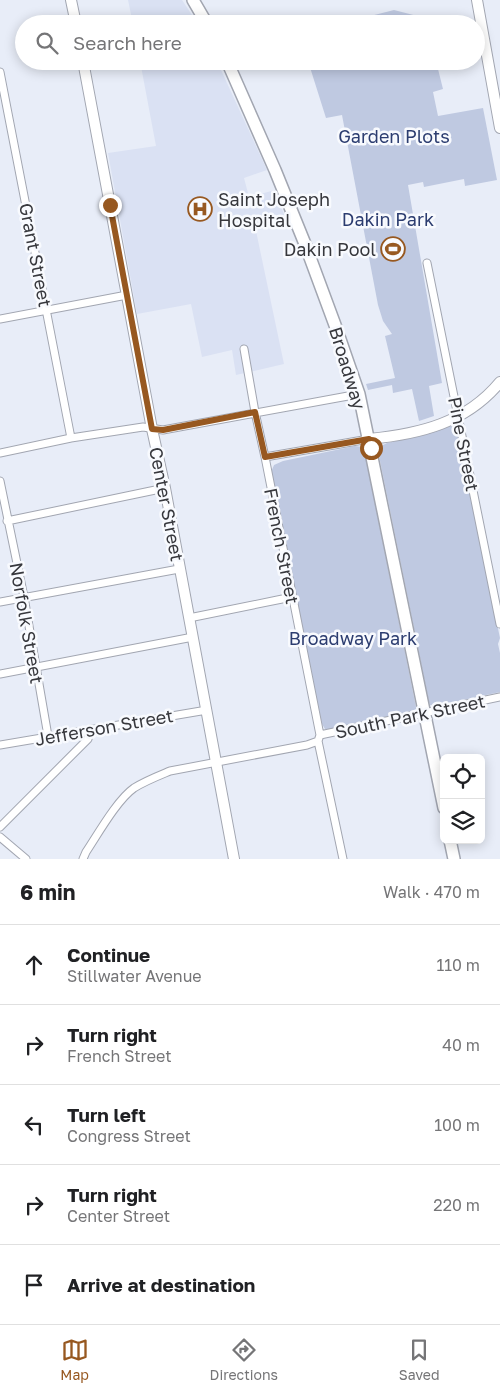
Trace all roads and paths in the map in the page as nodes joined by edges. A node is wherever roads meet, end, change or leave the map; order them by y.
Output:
1 (71, 0) edge
2 (194, 0) edge
3 (477, 0) edge
4 (74, 15) edge
5 (202, 15) edge
6 (480, 15) edge
7 (485, 45) edge
8 (85, 70) edge
9 (231, 70) edge
10 (0, 72) edge
11 (500, 128) edge
12 (427, 263) dead end
13 (127, 295) junction
14 (46, 309) junction
15 (0, 318) edge
16 (244, 349) dead end
17 (500, 382) edge
18 (359, 394) junction
19 (255, 412) junction
20 (458, 416) junction
21 (152, 429) junction
22 (71, 438) junction
23 (369, 439) junction
24 (0, 453) edge
25 (265, 457) junction
26 (0, 481) edge
27 (165, 488) junction
28 (8, 521) junction
29 (179, 569) junction
30 (292, 596) junction
31 (24, 597) junction
32 (0, 602) edge
33 (189, 618) junction
34 (500, 624) edge
35 (193, 637) junction
36 (35, 667) junction
37 (0, 674) edge
38 (500, 698) edge
39 (207, 710) junction
40 (424, 712) junction
41 (92, 729) junction
42 (48, 736) junction
43 (319, 738) junction
44 (0, 745) edge
45 (217, 763) junction
46 (442, 799) edge
47 (0, 827) edge
48 (0, 837) edge
49 (451, 844) edge
50 (26, 859) edge
51 (83, 859) edge
52 (234, 859) edge
53 (343, 859) edge
54 (454, 859) edge

1 - 4 street
2 - 5 main road
3 - 6 street
7 - 11 street
8 - 13 street, Center Street
9 - 18 main road, Broadway
10 - 14 street, Grant Street
12 - 20 street, Pine Street
13 - 14 street
13 - 21 street, Center Street
14 - 15 street
14 - 22 street, Grant Street
16 - 19 street, French Street
17 - 20 street
18 - 19 street
18 - 23 main road, Broadway
19 - 21 street
19 - 25 street, French Street
20 - 23 street
20 - 34 street, Pine Street
21 - 22 street
21 - 27 street, Center Street
22 - 24 street
23 - 25 street
23 - 40 main road, Broadway
25 - 30 street, French Street
26 - 28 street, Norfolk Street
27 - 28 street
27 - 29 street, Center Street
28 - 31 street, Norfolk Street
29 - 31 street
29 - 33 street, Center Street
30 - 33 street
30 - 43 street, French Street
31 - 32 street
31 - 36 street, Norfolk Street
33 - 35 street, Center Street
35 - 36 street
35 - 39 street, Center Street
36 - 37 street
36 - 42 street, Norfolk Street
38 - 40 street, South Park Street
39 - 41 street, Jefferson Street
39 - 45 street, Center Street
40 - 43 street, South Park Street
40 - 46 main road, Broadway
41 - 42 street, Jefferson Street
41 - 47 street
42 - 44 street, Jefferson Street
43 - 45 street, South Park Street
43 - 53 street, French Street
45 - 51 street, South Park Street
45 - 52 street, Center Street
48 - 50 street
49 - 54 main road

